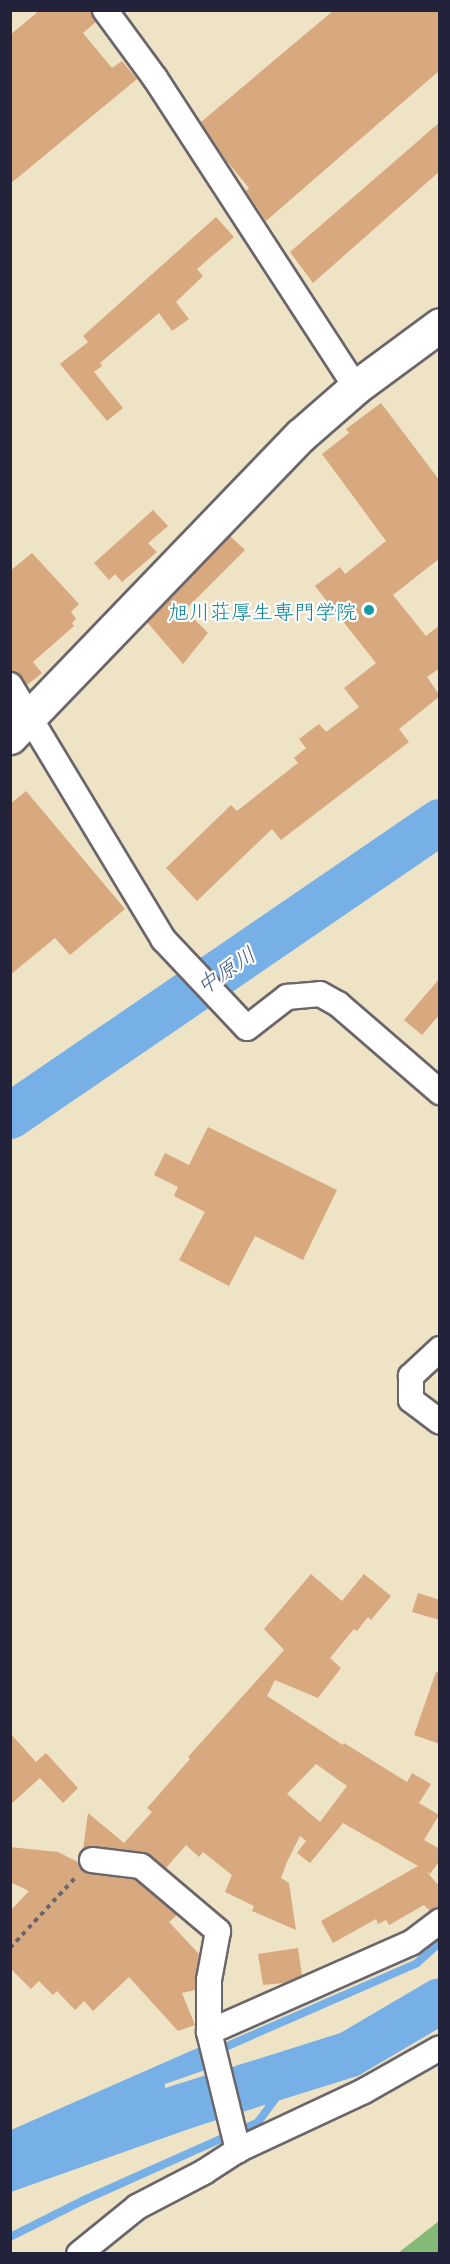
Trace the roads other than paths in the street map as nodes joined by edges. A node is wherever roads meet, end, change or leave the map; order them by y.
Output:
1 (105, 10) edge
2 (440, 325) edge
3 (356, 387) junction
4 (10, 685) edge
5 (21, 727) edge
6 (440, 1092) edge
7 (440, 1349) edge
8 (440, 1422) edge
9 (92, 1860) road end
10 (440, 1921) edge
11 (211, 2039) junction
12 (440, 2048) edge
13 (236, 2143) junction
14 (80, 2253) edge

1 - 3 street
2 - 3 street
3 - 5 street
4 - 5 street
5 - 6 street
7 - 8 street
9 - 11 street
10 - 11 street
11 - 13 street
12 - 13 street
13 - 14 street

